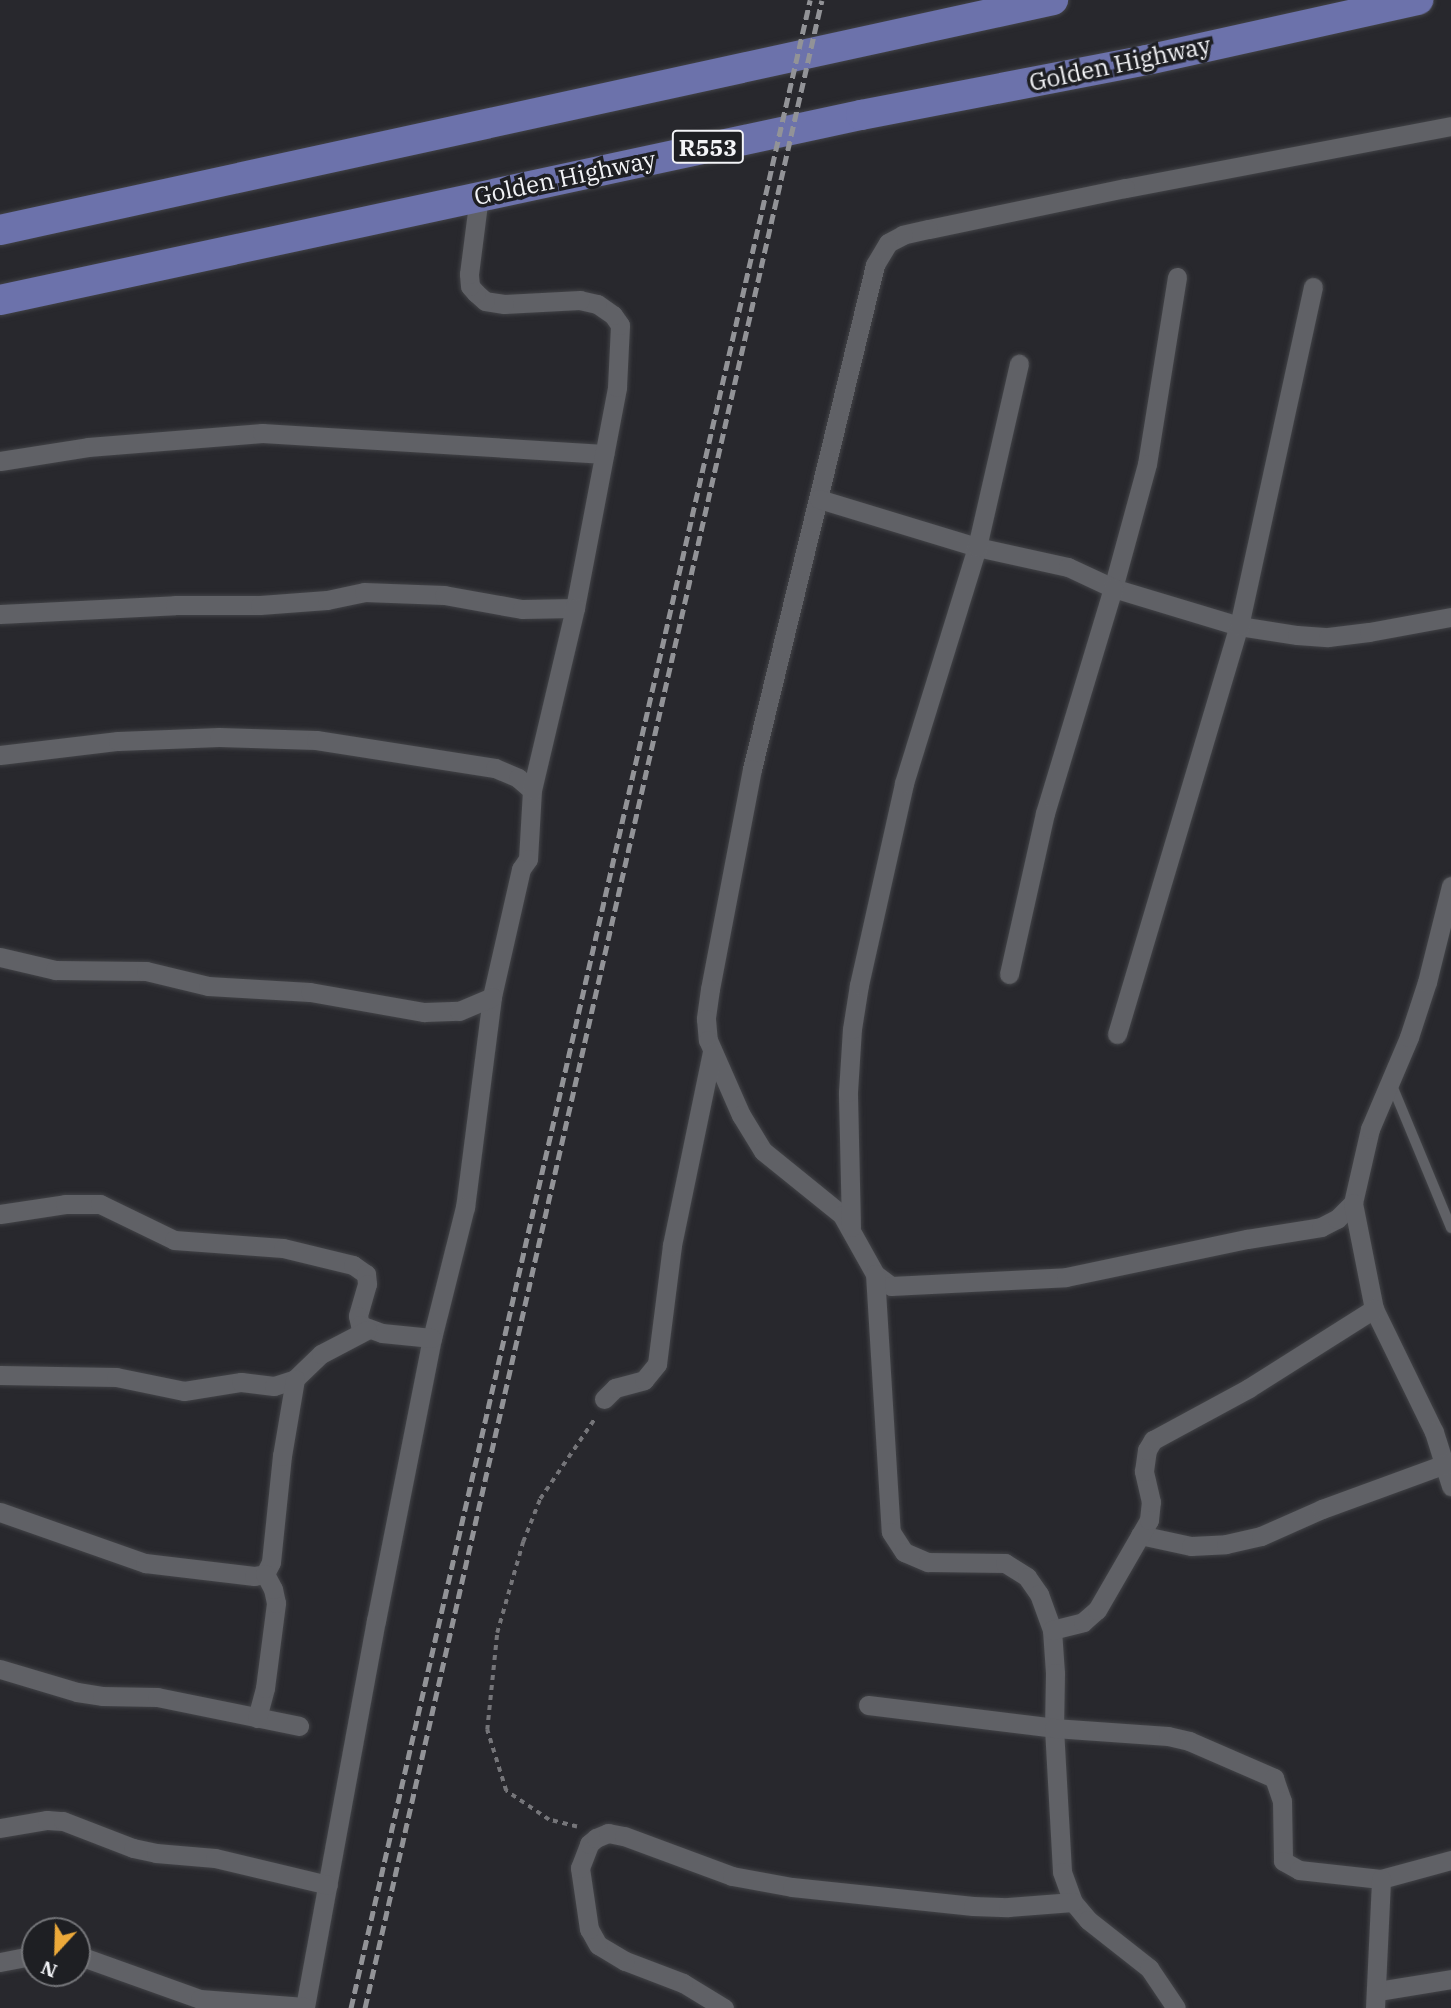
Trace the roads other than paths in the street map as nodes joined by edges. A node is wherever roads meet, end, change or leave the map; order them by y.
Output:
1 (1054, 0) edge
2 (1418, 0) edge
3 (1451, 126) edge
4 (479, 196) junction
5 (0, 230) edge
6 (1177, 277) dead end
7 (1313, 287) dead end
8 (0, 300) edge
9 (1019, 364) dead end
10 (604, 454) junction
11 (0, 461) edge
12 (819, 499) junction
13 (977, 547) junction
14 (1113, 588) junction
15 (575, 608) junction
16 (0, 614) edge
17 (1451, 617) edge
18 (1239, 626) junction
19 (0, 755) edge
20 (532, 790) junction
21 (1451, 886) edge
22 (0, 957) edge
23 (1009, 974) dead end
24 (492, 997) junction
25 (1117, 1034) dead end
26 (712, 1052) junction
27 (1390, 1079) junction
28 (1353, 1203) junction
29 (0, 1214) edge
30 (851, 1227) junction
31 (1451, 1228) edge
32 (875, 1273) junction
33 (1374, 1308) junction
34 (367, 1330) junction
35 (432, 1338) junction
36 (0, 1375) edge
37 (295, 1379) junction
38 (604, 1399) road end
39 (1445, 1464) junction
40 (1451, 1486) edge
41 (0, 1512) edge
42 (1140, 1535) junction
43 (265, 1574) junction
44 (1052, 1630) junction
45 (0, 1670) edge
46 (868, 1704) dead end
47 (257, 1718) junction
48 (299, 1727) dead end
49 (1054, 1728) junction
50 (0, 1828) edge
51 (1451, 1860) edge
52 (1381, 1879) junction
53 (328, 1885) junction
54 (1073, 1902) junction
55 (21, 1958) edge
56 (91, 1960) edge
57 (0, 1962) edge
58 (1451, 1979) edge
59 (1377, 1999) edge
60 (305, 2007) edge
61 (1174, 2007) edge
62 (724, 2008) edge

1 - 5 main road
2 - 4 main road, Golden Highway / R553
3 - 12 street
4 - 8 main road, Golden Highway / R553
4 - 10 street
6 - 14 street
7 - 18 street
9 - 13 street
10 - 11 street
10 - 15 street
12 - 13 street
12 - 26 street
13 - 14 street
13 - 30 street
14 - 18 street
14 - 23 street
15 - 16 street
15 - 20 street
17 - 18 street
18 - 25 street
19 - 20 street
20 - 24 street
21 - 27 street
22 - 24 street
24 - 35 street
26 - 30 street
26 - 38 street
27 - 28 street
27 - 31 lane
28 - 32 street
28 - 33 street
29 - 34 street
30 - 32 street
32 - 44 street
33 - 39 street
33 - 42 street
34 - 35 street
34 - 37 street
35 - 53 street
36 - 37 street
37 - 43 street
39 - 40 street
39 - 42 street
41 - 43 street
42 - 44 street
43 - 47 street
44 - 49 street
45 - 47 street
46 - 49 street
47 - 48 street
49 - 52 street
49 - 54 street
50 - 53 street
51 - 52 street
52 - 59 street
53 - 60 street
54 - 61 street
54 - 62 street
55 - 57 street
56 - 60 street
58 - 59 street

